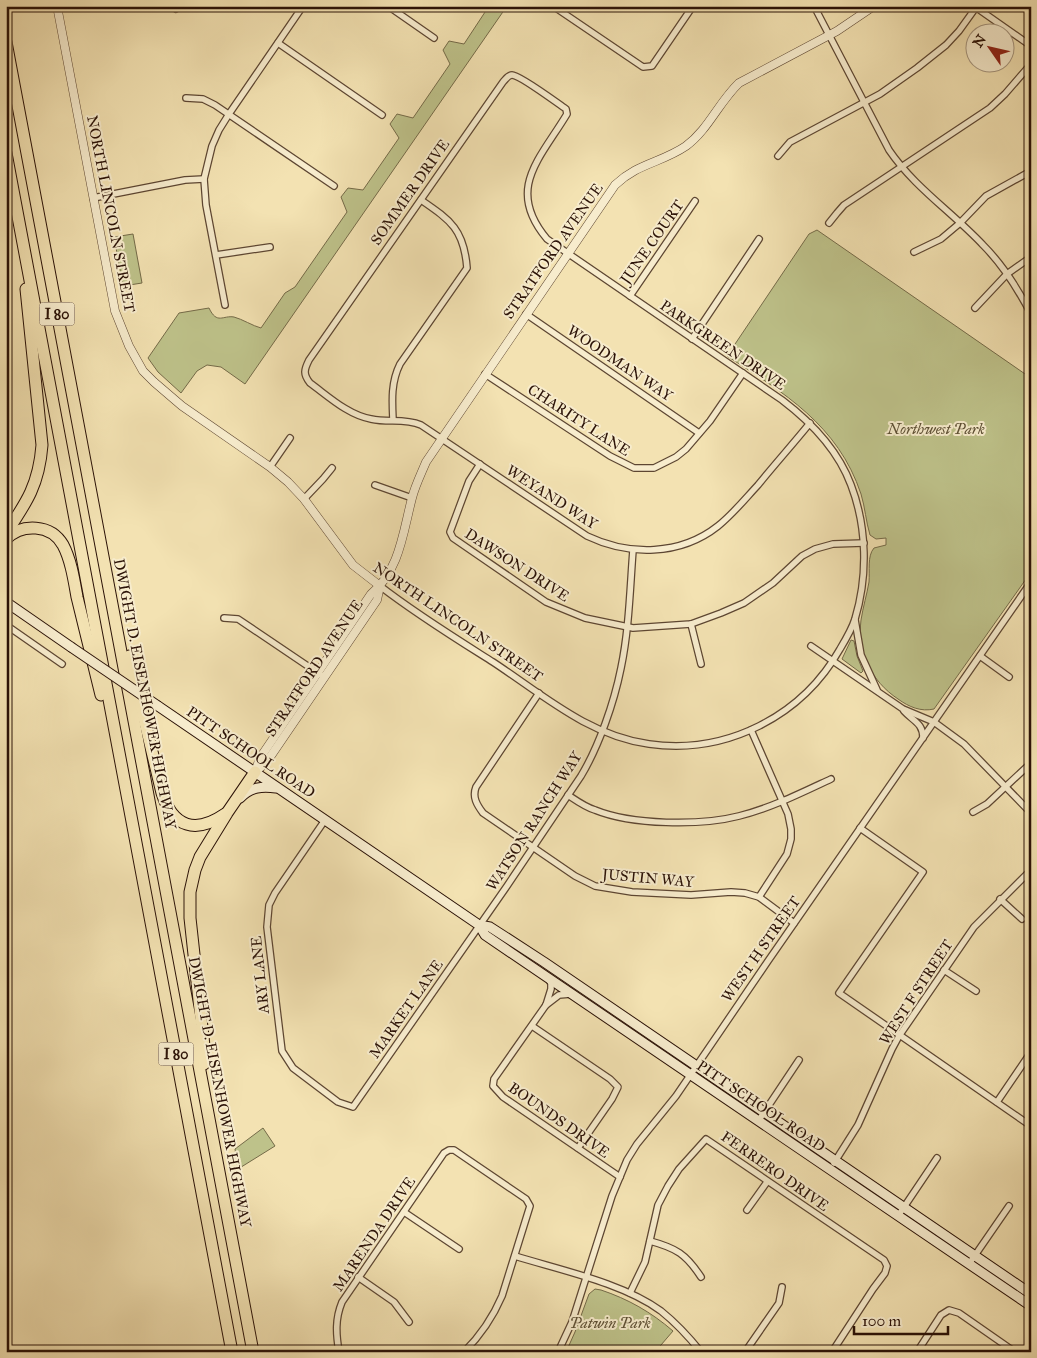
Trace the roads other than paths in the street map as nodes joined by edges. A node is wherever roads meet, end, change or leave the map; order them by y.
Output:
1 (57, 6) edge
2 (303, 6) edge
3 (388, 6) edge
4 (553, 6) edge
5 (693, 6) edge
6 (814, 6) edge
7 (874, 6) edge
8 (976, 7) edge
9 (829, 35) junction
10 (434, 38) dead end
11 (6, 42) edge
12 (278, 43) junction
13 (1031, 46) edge
14 (1031, 64) edge
15 (546, 96) joint
16 (186, 98) dead end
17 (864, 103) junction
18 (229, 114) junction
19 (382, 115) dead end
20 (6, 152) edge
21 (778, 156) dead end
22 (901, 168) junction
23 (1031, 170) edge
24 (204, 180) junction
25 (334, 186) dead end
26 (93, 198) junction
27 (421, 200) junction
28 (695, 201) dead end
29 (829, 223) dead end
30 (960, 223) junction
31 (759, 239) dead end
32 (270, 247) dead end
33 (914, 252) dead end
34 (567, 254) junction
35 (216, 255) junction
36 (1031, 257) edge
37 (27, 264) junction
38 (1008, 274) junction
39 (630, 296) junction
40 (225, 305) dead end
41 (976, 308) dead end
42 (526, 314) junction
43 (1031, 314) edge
44 (692, 339) junction
45 (309, 360) joint
46 (743, 373) junction
47 (485, 374) junction
48 (393, 420) junction
49 (810, 423) junction
50 (699, 433) junction
51 (290, 438) dead end
52 (442, 438) junction
53 (480, 464) junction
54 (270, 467) junction
55 (332, 468) dead end
56 (376, 485) dead end
57 (412, 498) junction
58 (304, 499) junction
59 (6, 533) edge
60 (6, 539) edge
61 (864, 543) junction
62 (633, 550) junction
63 (1030, 585) edge
64 (109, 586) junction
65 (380, 586) junction
66 (6, 602) edge
67 (224, 618) dead end
68 (855, 619) junction
69 (691, 624) junction
70 (6, 625) edge
71 (626, 627) junction
72 (811, 646) dead end
73 (980, 656) junction
74 (833, 662) junction
75 (62, 664) dead end
76 (702, 664) dead end
77 (317, 672) junction
78 (1009, 676) dead end
79 (325, 677) junction
80 (878, 692) junction
81 (539, 693) junction
82 (903, 709) junction
83 (934, 722) junction
84 (114, 724) junction
85 (751, 730) junction
86 (602, 731) junction
87 (923, 738) junction
88 (1031, 763) edge
89 (255, 772) junction
90 (831, 779) dead end
91 (1006, 787) junction
92 (283, 791) junction
93 (568, 795) junction
94 (782, 801) junction
95 (230, 809) junction
96 (973, 812) dead end
97 (1031, 813) edge
98 (325, 820) junction
99 (860, 828) junction
100 (533, 847) junction
101 (1031, 870) edge
102 (759, 897) junction
103 (1000, 899) junction
104 (1022, 919) dead end
105 (794, 923) junction
106 (479, 926) junction
107 (944, 970) junction
108 (549, 978) junction
109 (976, 991) dead end
110 (572, 994) junction
111 (546, 1005) junction
112 (532, 1026) junction
113 (899, 1036) junction
114 (1031, 1052) edge
115 (799, 1060) dead end
116 (696, 1066) junction
117 (691, 1074) junction
118 (203, 1086) junction
119 (996, 1102) junction
120 (353, 1107) joint
121 (764, 1112) junction
122 (759, 1120) junction
123 (1031, 1126) edge
124 (578, 1148) junction
125 (937, 1158) dead end
126 (836, 1160) junction
127 (830, 1169) junction
128 (620, 1177) junction
129 (767, 1182) junction
130 (1009, 1206) dead end
131 (904, 1207) junction
132 (747, 1210) dead end
133 (404, 1212) junction
134 (898, 1216) junction
135 (650, 1241) junction
136 (459, 1249) dead end
137 (515, 1256) junction
138 (975, 1256) junction
139 (969, 1264) junction
140 (358, 1277) junction
141 (701, 1277) dead end
142 (586, 1278) junction
143 (782, 1287) dead end
144 (630, 1293) junction
145 (1031, 1294) edge
146 (1031, 1306) edge
147 (409, 1322) dead end
148 (232, 1352) edge
149 (253, 1352) edge
150 (339, 1352) edge
151 (464, 1352) edge
152 (558, 1352) edge
153 (701, 1352) edge
154 (745, 1352) edge
155 (832, 1352) edge
156 (917, 1352) edge
157 (1015, 1352) edge

1 - 26 street, NORTH LINCOLN STREET
2 - 12 street
3 - 10 street
4 - 5 street
6 - 9 street
7 - 9 street, STRATFORD AVENUE
8 - 13 street
8 - 17 street
9 - 17 street
9 - 34 street, STRATFORD AVENUE
11 - 64 highway, DWIGHT D. EISENHOWER HIGHWAY / I 80
12 - 18 street
12 - 19 street
14 - 22 street
15 - 27 street, SOMMER DRIVE
15 - 34 street, PARKGREEN DRIVE
16 - 18 street
17 - 21 street
17 - 22 street
18 - 24 street
18 - 25 street
20 - 37 highway, I 80
22 - 29 street
22 - 30 street
23 - 30 street
24 - 26 street
24 - 35 street
26 - 54 street, NORTH LINCOLN STREET
27 - 45 street, SOMMER DRIVE
27 - 48 street
28 - 39 street, JUNE COURT
30 - 33 street
30 - 38 street
31 - 44 street
32 - 35 street
34 - 39 street, PARKGREEN DRIVE
34 - 42 street, STRATFORD AVENUE
35 - 40 street
36 - 38 street
37 - 59 highway
37 - 84 highway, I 80
38 - 41 street
38 - 43 street
39 - 44 street, PARKGREEN DRIVE
42 - 47 street, STRATFORD AVENUE
42 - 50 street, WOODMAN WAY
44 - 46 street, PARKGREEN DRIVE
45 - 48 street, WEYAND WAY
46 - 49 street, PARKGREEN DRIVE
46 - 50 street, CHARITY LANE
47 - 50 street, CHARITY LANE
47 - 52 street, STRATFORD AVENUE
48 - 52 street, WEYAND WAY
49 - 61 street, PARKGREEN DRIVE
49 - 62 street, WEYAND WAY
51 - 54 street
52 - 53 street, WEYAND WAY
52 - 57 street, STRATFORD AVENUE
53 - 62 street, WEYAND WAY
53 - 71 street, DAWSON DRIVE
54 - 58 street, NORTH LINCOLN STREET
55 - 58 street
56 - 57 street
57 - 65 street, STRATFORD AVENUE
58 - 65 street, NORTH LINCOLN STREET
60 - 84 highway
61 - 68 street, PARKGREEN DRIVE
61 - 69 street, DAWSON DRIVE
62 - 71 street, WATSON RANCH WAY
63 - 73 street, WEST H STREET
64 - 95 highway
64 - 118 highway, DWIGHT D. EISENHOWER HIGHWAY / I 80
65 - 77 street, STRATFORD AVENUE
65 - 79 street, STRATFORD AVENUE
65 - 81 street, NORTH LINCOLN STREET
66 - 89 main road, PITT SCHOOL ROAD, bridge
67 - 77 street
68 - 74 street, PARKGREEN DRIVE
68 - 80 street
69 - 71 street, DAWSON DRIVE
69 - 76 street
70 - 75 street
71 - 86 street, WATSON RANCH WAY
72 - 74 street
73 - 78 street
73 - 83 street, WEST H STREET
74 - 80 street
74 - 85 street, NORTH LINCOLN STREET
77 - 79 street
77 - 89 street, STRATFORD AVENUE
79 - 89 street, STRATFORD AVENUE
80 - 82 street
81 - 86 street, NORTH LINCOLN STREET
81 - 100 street, JUSTIN WAY
82 - 83 street
82 - 87 street
83 - 87 street, WEST H STREET
83 - 91 street
84 - 148 highway, I 80
85 - 86 street, NORTH LINCOLN STREET
85 - 94 street
86 - 93 street, WATSON RANCH WAY
87 - 99 street, WEST H STREET
88 - 91 street
89 - 92 main road, PITT SCHOOL ROAD
89 - 95 highway
90 - 94 street
91 - 96 street
91 - 97 street
92 - 95 main road
92 - 98 main road, PITT SCHOOL ROAD
93 - 94 street
93 - 100 street, WATSON RANCH WAY
94 - 102 street
95 - 118 highway
98 - 106 main road, PITT SCHOOL ROAD
98 - 120 street, ARY LANE
99 - 105 street, WEST H STREET
99 - 113 street
100 - 102 street, JUSTIN WAY
100 - 106 street, WATSON RANCH WAY
101 - 103 street, WEST F STREET
102 - 105 street, JUSTIN WAY
103 - 104 street
103 - 107 street, WEST F STREET
105 - 116 street, WEST H STREET
106 - 108 main road, PITT SCHOOL ROAD
106 - 116 main road, PITT SCHOOL ROAD
106 - 120 street, MARKET LANE
107 - 109 street
107 - 113 street, WEST F STREET
108 - 110 main road, PITT SCHOOL ROAD
108 - 111 street, BOUNDS DRIVE
110 - 111 street
110 - 117 main road, PITT SCHOOL ROAD
111 - 112 street, BOUNDS DRIVE
112 - 124 street, BOUNDS DRIVE
112 - 124 street
113 - 119 street
113 - 126 street, WEST F STREET
114 - 119 street
115 - 121 street
116 - 117 street, WEST H STREET
116 - 121 main road, PITT SCHOOL ROAD
117 - 122 main road, PITT SCHOOL ROAD
117 - 128 street, WEST H STREET
118 - 149 highway, DWIGHT D. EISENHOWER HIGHWAY / I 80
119 - 123 street
121 - 122 street
121 - 126 main road, PITT SCHOOL ROAD
122 - 127 main road, PITT SCHOOL ROAD
124 - 128 street, BOUNDS DRIVE
125 - 131 street
126 - 127 street, WEST F STREET
126 - 131 main road, PITT SCHOOL ROAD
127 - 134 main road, PITT SCHOOL ROAD
128 - 142 street, WEST H STREET
129 - 132 street
129 - 135 street, FERRERO DRIVE
129 - 155 street, FERRERO DRIVE
130 - 138 street
131 - 134 street
131 - 138 main road, PITT SCHOOL ROAD
133 - 136 street
133 - 137 street, MARENDA DRIVE
133 - 140 street, MARENDA DRIVE
134 - 139 main road, PITT SCHOOL ROAD
135 - 141 street
135 - 144 street, FERRERO DRIVE
137 - 142 street
137 - 151 street
138 - 139 street
138 - 145 main road, PITT SCHOOL ROAD
139 - 146 main road, PITT SCHOOL ROAD
140 - 147 street
140 - 150 street, MARENDA DRIVE
142 - 144 street
142 - 152 street, WEST H STREET
143 - 154 street
144 - 153 street
156 - 157 street

